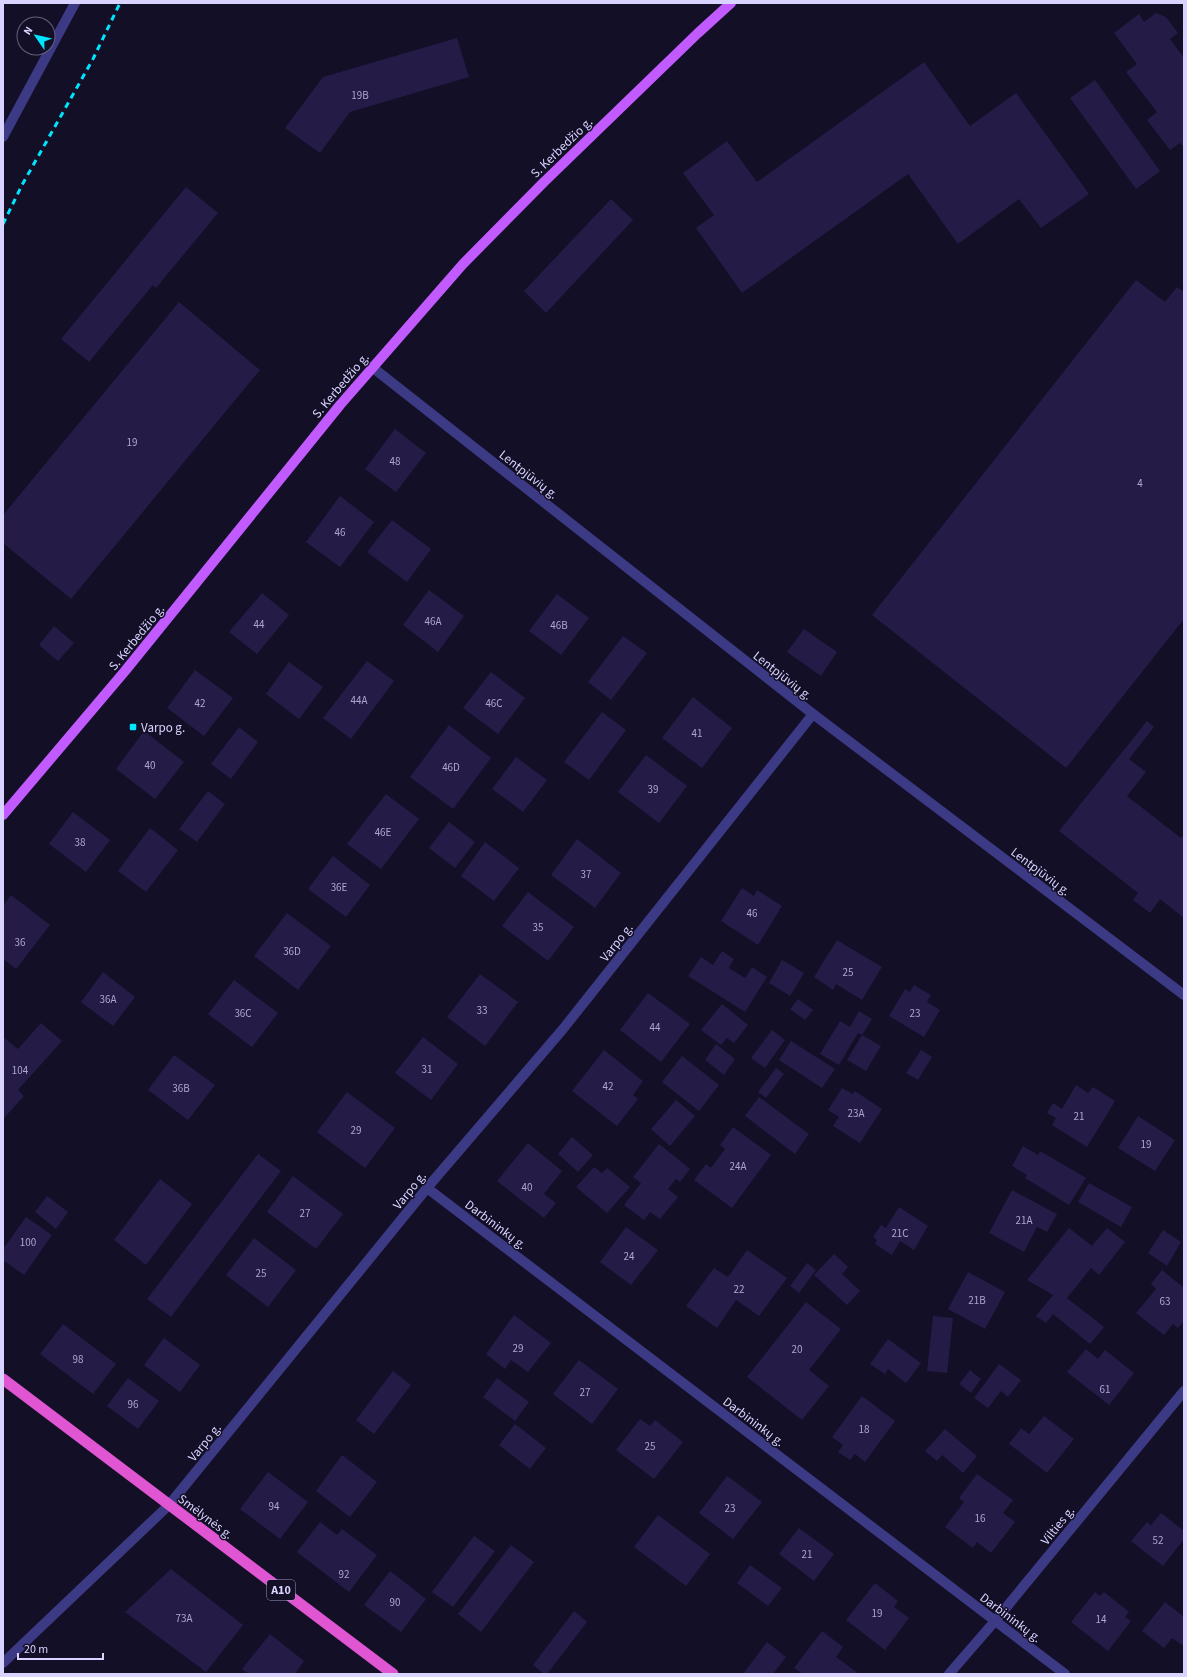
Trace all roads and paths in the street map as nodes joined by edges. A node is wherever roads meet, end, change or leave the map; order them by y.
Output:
1 (75, 3) edge
2 (731, 3) edge
3 (3, 137) edge
4 (372, 367) junction
5 (813, 714) junction
6 (3, 815) edge
7 (1184, 995) edge
8 (427, 1188) junction
9 (3, 1379) edge
10 (1184, 1391) edge
11 (169, 1505) junction
12 (995, 1621) junction
13 (3, 1663) edge
14 (393, 1674) edge
15 (949, 1674) edge
16 (1065, 1674) edge

1 - 3 street
2 - 4 main road, S. Kerbedžio g.
4 - 5 street, Lentpjūvių g.
4 - 6 main road, S. Kerbedžio g.
5 - 7 street, Lentpjūvių g.
5 - 8 street, Varpo g.
8 - 11 street, Varpo g.
8 - 12 street, Darbininkų g.
9 - 11 highway, Smėlynės g. / A10
10 - 12 street, Vilties g.
11 - 13 street, Varpo g.
11 - 14 highway, Smėlynės g. / A10
12 - 15 street, Vilties g.
12 - 16 street, Darbininkų g.

